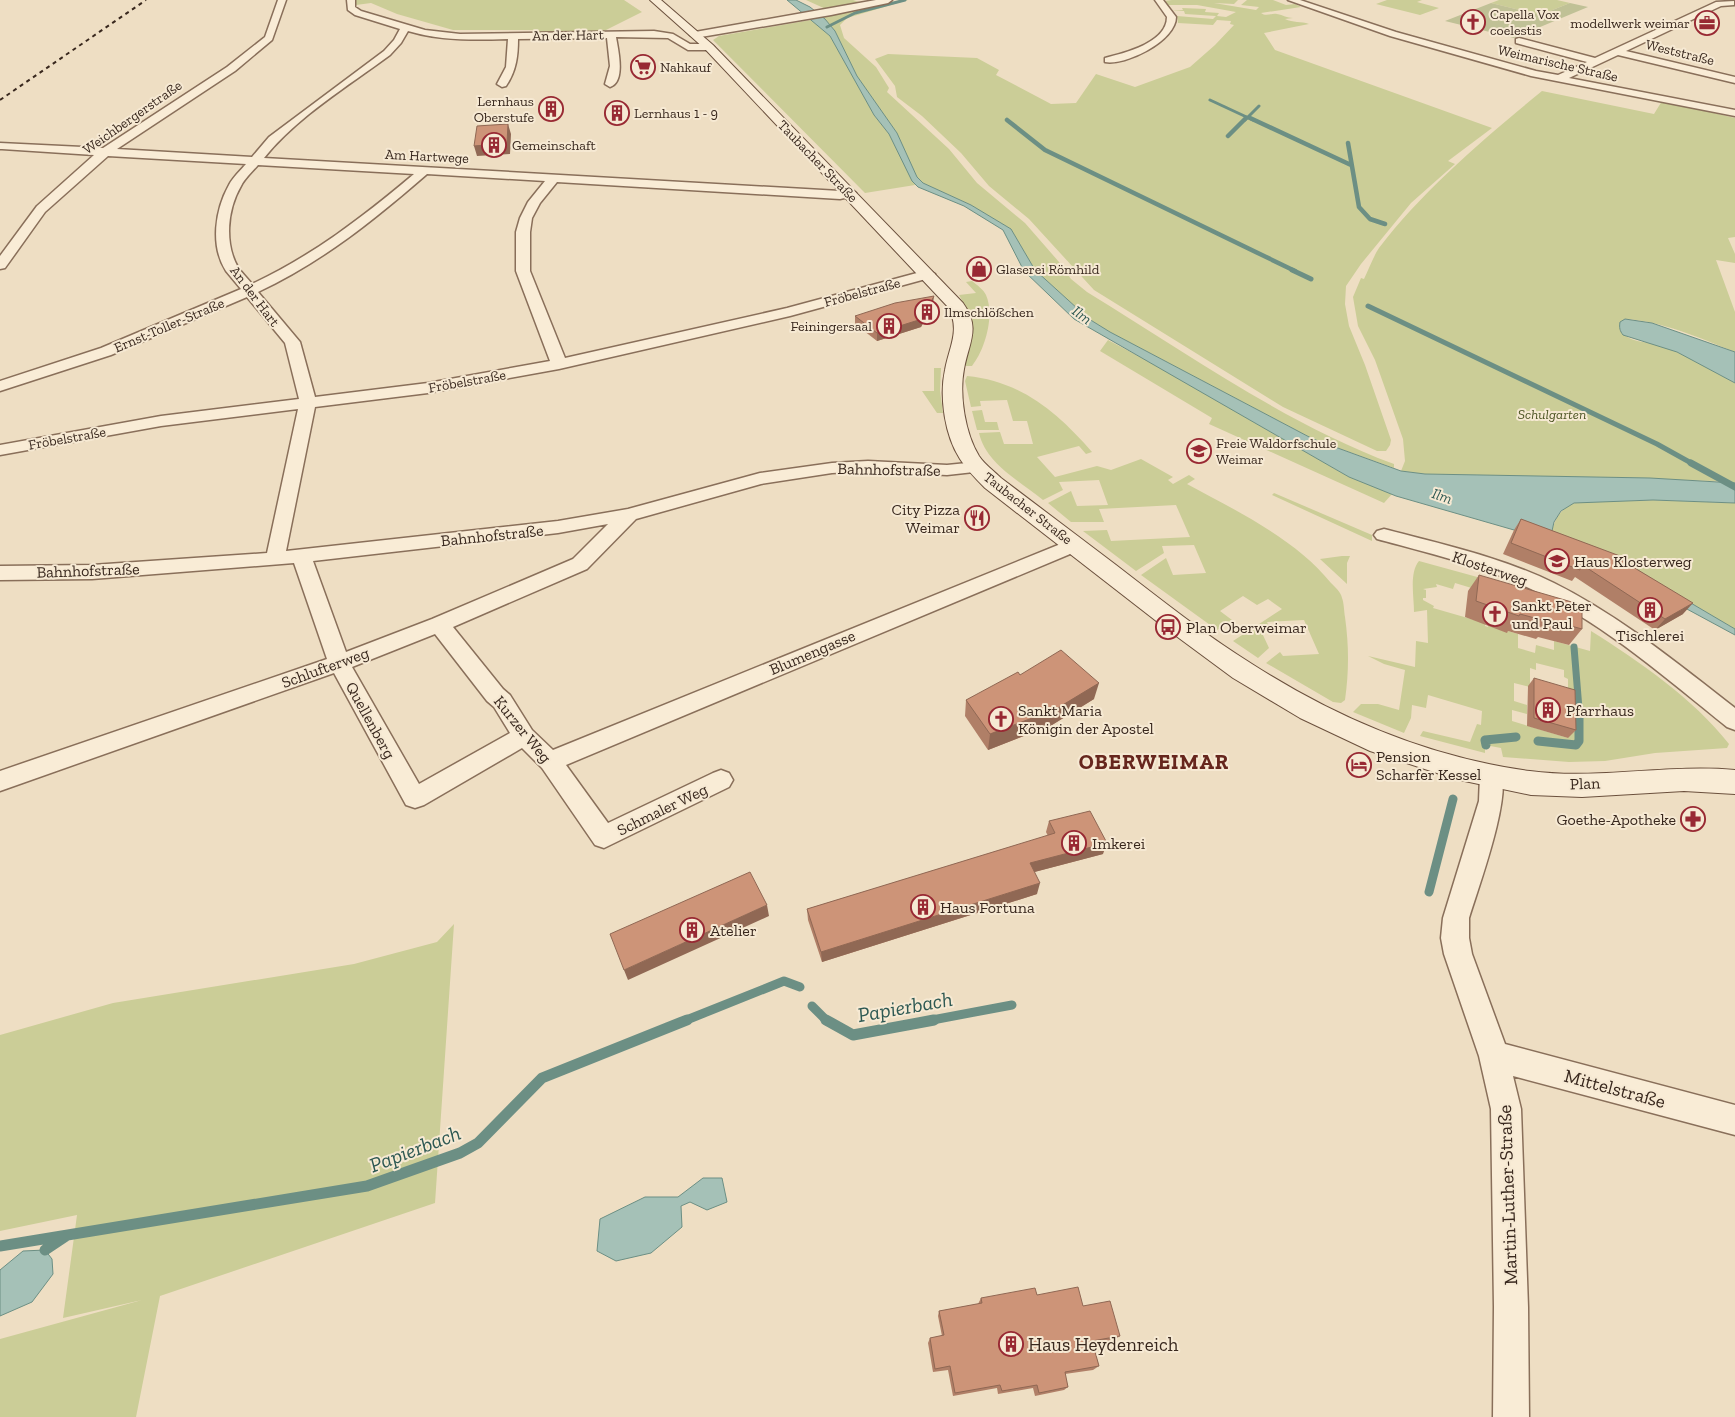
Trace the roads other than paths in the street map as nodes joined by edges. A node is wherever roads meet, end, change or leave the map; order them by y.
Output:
1 (282, 0) edge
2 (351, 0) edge
3 (655, 0) edge
4 (888, 0) edge
5 (1159, 0) edge
6 (1292, 0) edge
7 (1730, 3) edge
8 (406, 27) junction
9 (424, 33) junction
10 (611, 34) junction
11 (695, 35) junction
12 (513, 36) junction
13 (398, 41) junction
14 (1519, 41) dead end
15 (708, 47) junction
16 (1618, 52) junction
17 (1108, 60) dead end
18 (1596, 61) junction
19 (1558, 79) junction
20 (1735, 80) edge
21 (502, 84) dead end
22 (610, 84) dead end
23 (1735, 113) edge
24 (2, 146) dead end
25 (105, 152) junction
26 (255, 161) junction
27 (424, 171) junction
28 (554, 178) junction
29 (850, 193) junction
30 (0, 266) edge
31 (928, 274) junction
32 (249, 291) junction
33 (559, 364) junction
34 (0, 386) edge
35 (308, 402) junction
36 (0, 450) edge
37 (978, 467) junction
38 (629, 515) junction
39 (1384, 535) dead end
40 (1075, 545) junction
41 (301, 556) junction
42 (275, 559) junction
43 (0, 573) edge
44 (439, 624) junction
45 (339, 663) junction
46 (1735, 720) edge
47 (524, 736) junction
48 (550, 761) junction
49 (1436, 763) joint
50 (1492, 776) junction
51 (721, 780) dead end
52 (0, 781) edge
53 (1735, 782) edge
54 (604, 837) joint
55 (1494, 1056) junction
56 (1735, 1120) edge
57 (1511, 1417) edge

1 - 25 street, Weichbergerstraße
2 - 8 street, An der Hart
3 - 11 street, Taubacher Straße
4 - 11 street
5 - 17 street
6 - 19 street, Weimarische Straße
7 - 16 street
8 - 9 street, An der Hart
8 - 13 street, An der Hart
9 - 12 street, An der Hart
9 - 13 street, An der Hart
10 - 12 street, An der Hart
10 - 15 street, An der Hart
10 - 22 street
11 - 15 street, Taubacher Straße
12 - 21 street
13 - 26 street, An der Hart
14 - 18 street
15 - 29 street, Taubacher Straße
16 - 18 street
16 - 20 street, Weststraße
18 - 19 street
19 - 23 street, Weimarische Straße
24 - 25 street, Am Hartwege
25 - 26 street, Am Hartwege
25 - 30 street, Weichbergerstraße
26 - 27 street, Am Hartwege
26 - 32 street, An der Hart
27 - 28 street, Am Hartwege
27 - 32 street, Ernst-Toller-Straße
28 - 29 street, Am Hartwege
28 - 33 street
29 - 31 street, Taubacher Straße
31 - 33 street, Fröbelstraße
31 - 37 street, Taubacher Straße
32 - 34 street, Ernst-Toller-Straße
32 - 35 street, An der Hart
33 - 35 street, Fröbelstraße
35 - 36 street, Fröbelstraße
35 - 42 street, An der Hart
37 - 38 street, Bahnhofstraße
37 - 40 street, Taubacher Straße
38 - 41 street, Bahnhofstraße
38 - 44 street, Schlufterweg
39 - 46 street, Klosterweg
40 - 48 street, Blumengasse
40 - 49 street, Taubacher Straße
41 - 42 street, Bahnhofstraße
41 - 45 street, Quellenberg
42 - 43 street, Bahnhofstraße
44 - 45 street, Schlufterweg
44 - 47 street, Kurzer Weg
45 - 47 street, Quellenberg
45 - 52 street, Schlufterweg
47 - 48 street, Kurzer Weg
48 - 54 street, Kurzer Weg
49 - 50 street, Plan
50 - 53 street, Plan
50 - 55 street, Martin-Luther-Straße
51 - 54 street, Schmaler Weg
55 - 56 street, Mittelstraße
55 - 57 street, Martin-Luther-Straße

